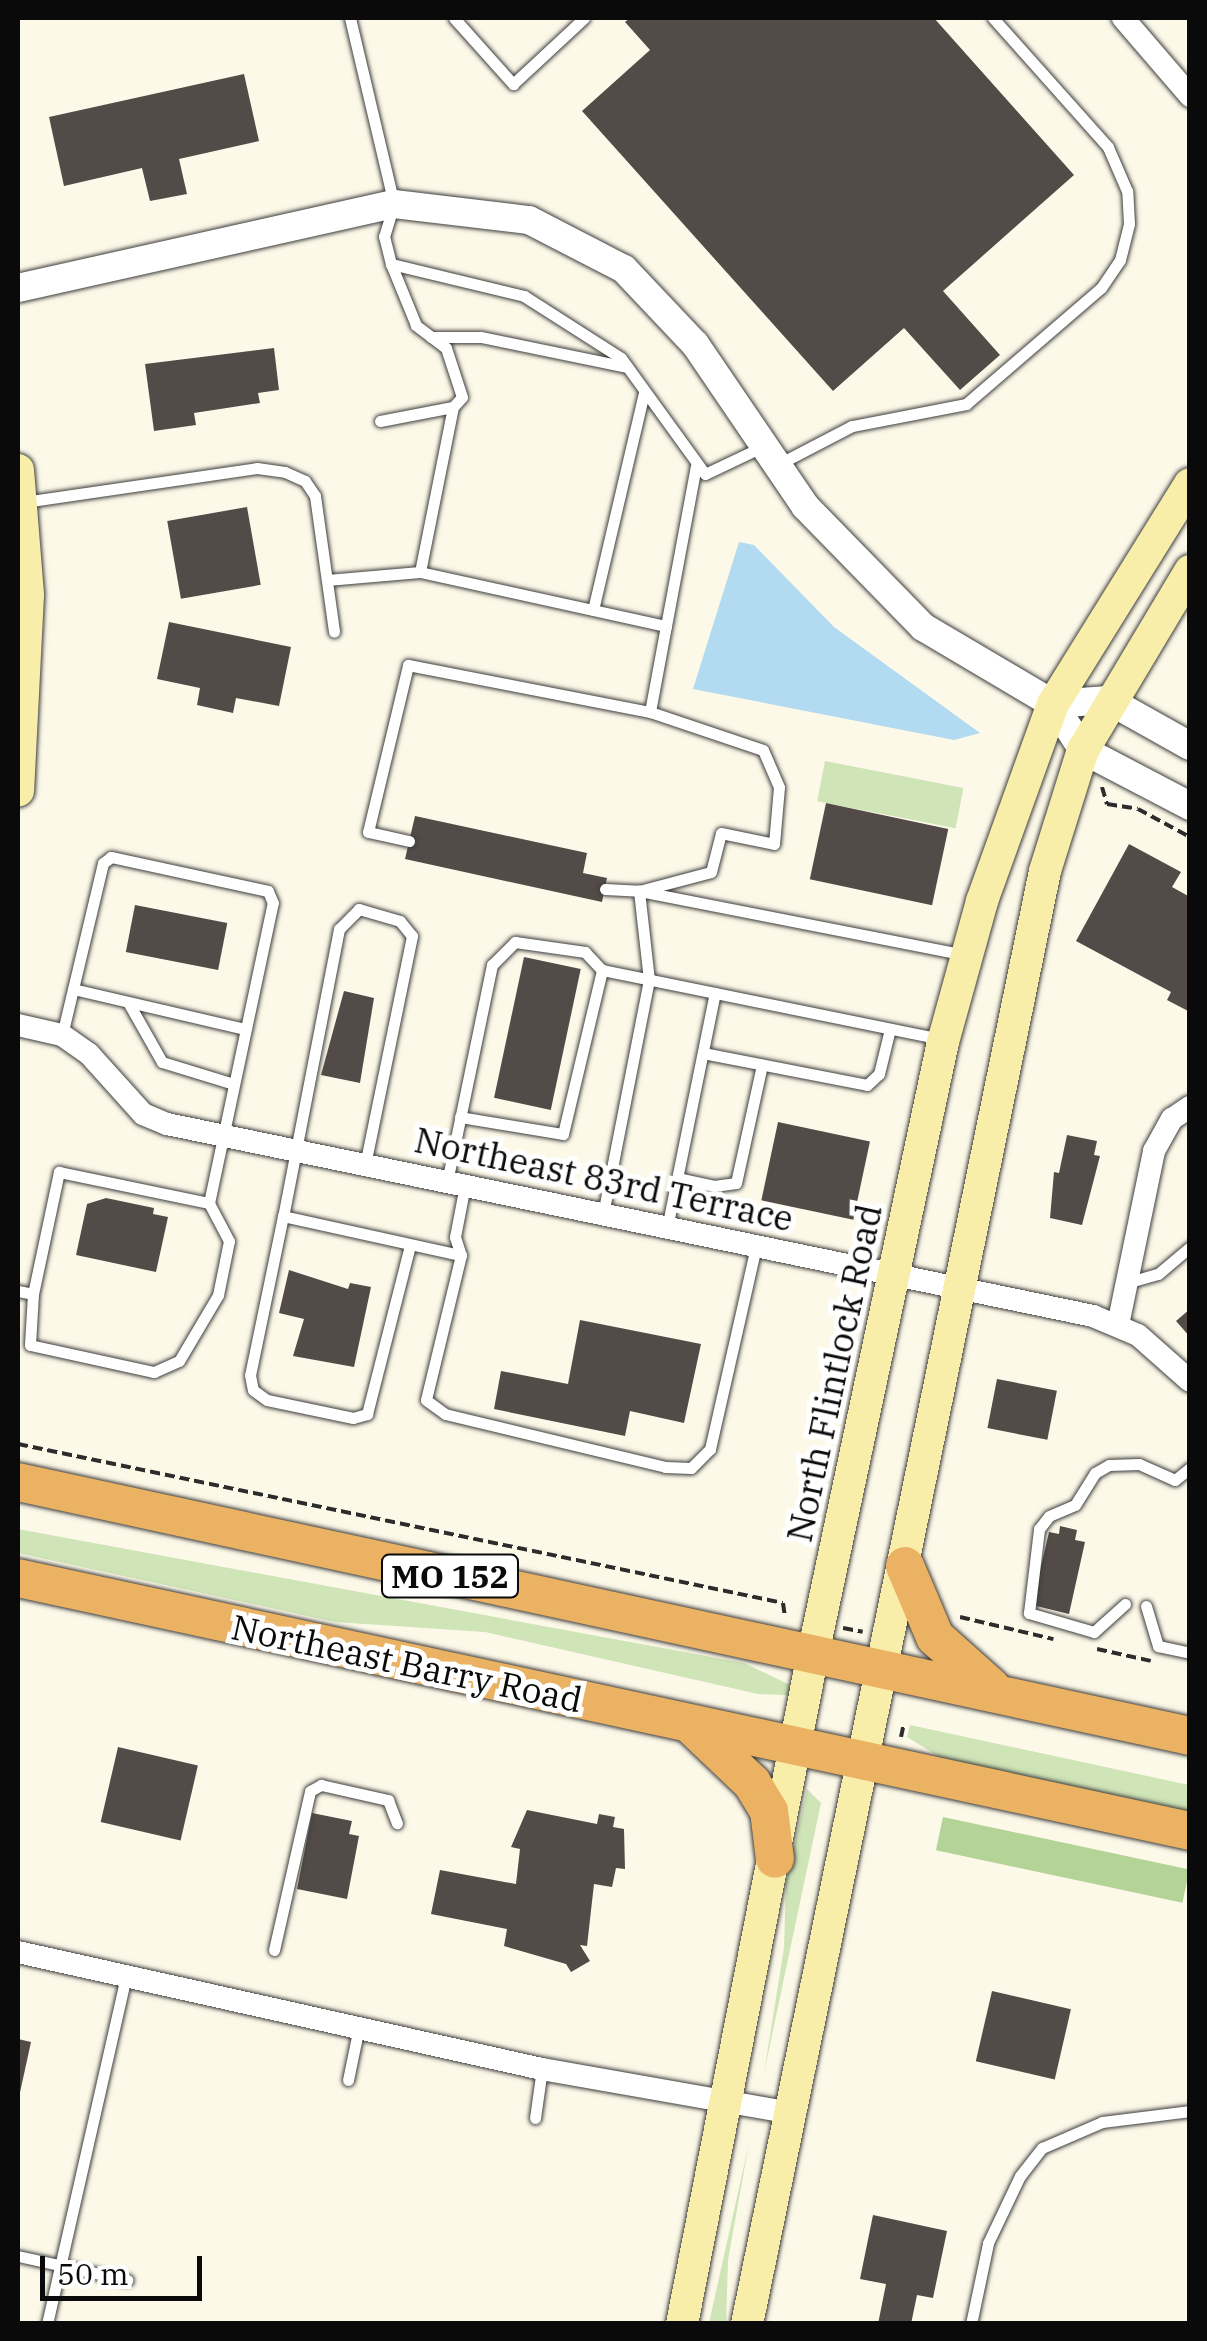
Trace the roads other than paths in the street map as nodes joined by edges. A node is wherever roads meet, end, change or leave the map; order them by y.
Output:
1 (350, 18) edge
2 (454, 18) edge
3 (584, 18) edge
4 (993, 18) edge
5 (1122, 18) edge
6 (1186, 85) edge
7 (394, 204) junction
8 (391, 264) junction
9 (18, 288) edge
10 (431, 337) junction
11 (627, 367) junction
12 (644, 392) junction
13 (453, 407) junction
14 (380, 421) dead end
15 (771, 456) junction
16 (696, 466) junction
17 (1190, 484) edge
18 (20, 486) edge
19 (22, 547) edge
20 (1190, 571) edge
21 (420, 572) junction
22 (327, 580) junction
23 (23, 594) edge
24 (594, 610) junction
25 (666, 626) junction
26 (334, 632) dead end
27 (1108, 700) junction
28 (1053, 704) junction
29 (650, 712) junction
30 (1190, 746) edge
31 (1083, 750) junction
32 (18, 792) edge
33 (1190, 806) edge
34 (409, 841) dead end
35 (604, 888) dead end
36 (639, 892) junction
37 (967, 955) junction
38 (602, 970) junction
39 (649, 980) junction
40 (73, 989) junction
41 (715, 993) junction
42 (128, 1002) junction
43 (18, 1025) edge
44 (246, 1029) junction
45 (890, 1029) junction
46 (62, 1035) junction
47 (944, 1040) junction
48 (704, 1053) junction
49 (762, 1065) junction
50 (234, 1084) junction
51 (1190, 1107) edge
52 (460, 1118) junction
53 (222, 1135) junction
54 (298, 1150) junction
55 (364, 1165) junction
56 (677, 1178) junction
57 (456, 1184) junction
58 (209, 1203) junction
59 (603, 1214) junction
60 (284, 1216) junction
61 (667, 1228) junction
62 (410, 1244) junction
63 (756, 1246) junction
64 (1190, 1247) edge
65 (461, 1255) junction
66 (898, 1275) junction
67 (1126, 1283) junction
68 (964, 1287) junction
69 (18, 1291) edge
70 (34, 1294) junction
71 (1118, 1326) junction
72 (1190, 1381) edge
73 (1190, 1468) edge
74 (18, 1482) edge
75 (904, 1566) junction
76 (18, 1578) edge
77 (1124, 1604) dead end
78 (1146, 1606) dead end
79 (1190, 1652) edge
80 (813, 1654) junction
81 (883, 1670) junction
82 (1002, 1696) junction
83 (690, 1725) junction
84 (1190, 1736) edge
85 (797, 1747) junction
86 (864, 1762) junction
87 (396, 1823) dead end
88 (1190, 1831) edge
89 (774, 1859) junction
90 (274, 1950) dead end
91 (18, 1952) edge
92 (126, 1975) junction
93 (359, 2027) junction
94 (542, 2069) junction
95 (348, 2080) dead end
96 (726, 2101) junction
97 (1190, 2111) edge
98 (792, 2113) junction
99 (535, 2118) dead end
100 (18, 2256) edge
101 (60, 2265) junction
102 (127, 2280) dead end
103 (48, 2324) edge
104 (682, 2324) edge
105 (748, 2324) edge
106 (971, 2324) edge

1 - 7 lane
2 - 3 lane
4 - 15 lane
5 - 6 street
7 - 8 lane
7 - 9 street
7 - 15 street
8 - 10 lane
8 - 11 lane
10 - 11 lane
10 - 13 lane
11 - 12 lane
12 - 16 lane
12 - 24 lane
13 - 14 lane
13 - 21 lane
15 - 16 lane
15 - 28 street
16 - 25 lane
17 - 28 main road, North Flintlock Road
18 - 19 main road
18 - 22 lane
19 - 23 main road
20 - 27 main road
21 - 22 lane
21 - 24 lane
22 - 26 lane
23 - 32 main road
24 - 25 lane
25 - 29 lane
27 - 28 street
27 - 30 street
27 - 31 main road
28 - 31 street
28 - 37 main road, North Flintlock Road
29 - 34 lane
29 - 36 lane
31 - 33 street
31 - 68 main road
35 - 36 lane
36 - 37 lane
36 - 39 lane
37 - 47 main road, North Flintlock Road
38 - 39 lane
38 - 52 lane
38 - 52 lane
39 - 41 lane
39 - 59 lane
40 - 42 lane
40 - 44 lane
40 - 46 lane
41 - 45 lane
41 - 48 lane
42 - 44 lane
42 - 50 lane
43 - 46 street, Northeast 83rd Terrace
44 - 50 lane
45 - 47 lane
45 - 49 lane
46 - 53 street, Northeast 83rd Terrace
47 - 66 main road, North Flintlock Road
48 - 49 lane
48 - 56 lane
49 - 56 lane
50 - 53 lane
51 - 67 street
52 - 57 lane
53 - 54 street, Northeast 83rd Terrace
53 - 58 lane
54 - 55 street, Northeast 83rd Terrace
54 - 55 lane
54 - 60 lane
55 - 57 street, Northeast 83rd Terrace
56 - 61 lane
57 - 59 street, Northeast 83rd Terrace
57 - 65 lane
58 - 70 lane
58 - 70 lane
59 - 61 street, Northeast 83rd Terrace
60 - 62 lane
60 - 62 lane
61 - 63 street, Northeast 83rd Terrace
62 - 65 lane
63 - 65 lane
63 - 66 street, Northeast 83rd Terrace
64 - 67 lane
66 - 68 street, Northeast 83rd Terrace
66 - 80 main road, North Flintlock Road
67 - 71 street
68 - 71 street, Northeast 83rd Terrace
68 - 75 main road
69 - 70 lane
71 - 72 street, Northeast 83rd Terrace
73 - 77 lane
74 - 80 highway, MO 152
75 - 81 main road
75 - 82 highway
76 - 83 highway, Northeast Barry Road
78 - 79 lane
80 - 81 highway, MO 152
80 - 85 main road, North Flintlock Road
81 - 82 highway, MO 152
81 - 86 main road
82 - 84 highway, MO 152
83 - 85 highway, Northeast Barry Road
83 - 89 highway
85 - 86 highway, Northeast Barry Road
85 - 89 main road, North Flintlock Road
86 - 88 highway, Northeast Barry Road
86 - 98 main road
87 - 90 lane
89 - 96 main road, North Flintlock Road
91 - 92 street
92 - 93 street
92 - 101 lane
93 - 94 street
93 - 95 lane
94 - 96 street
94 - 99 lane
96 - 98 street
96 - 104 main road, North Flintlock Road
97 - 106 lane
98 - 105 main road
100 - 101 lane
101 - 102 lane
101 - 103 lane

